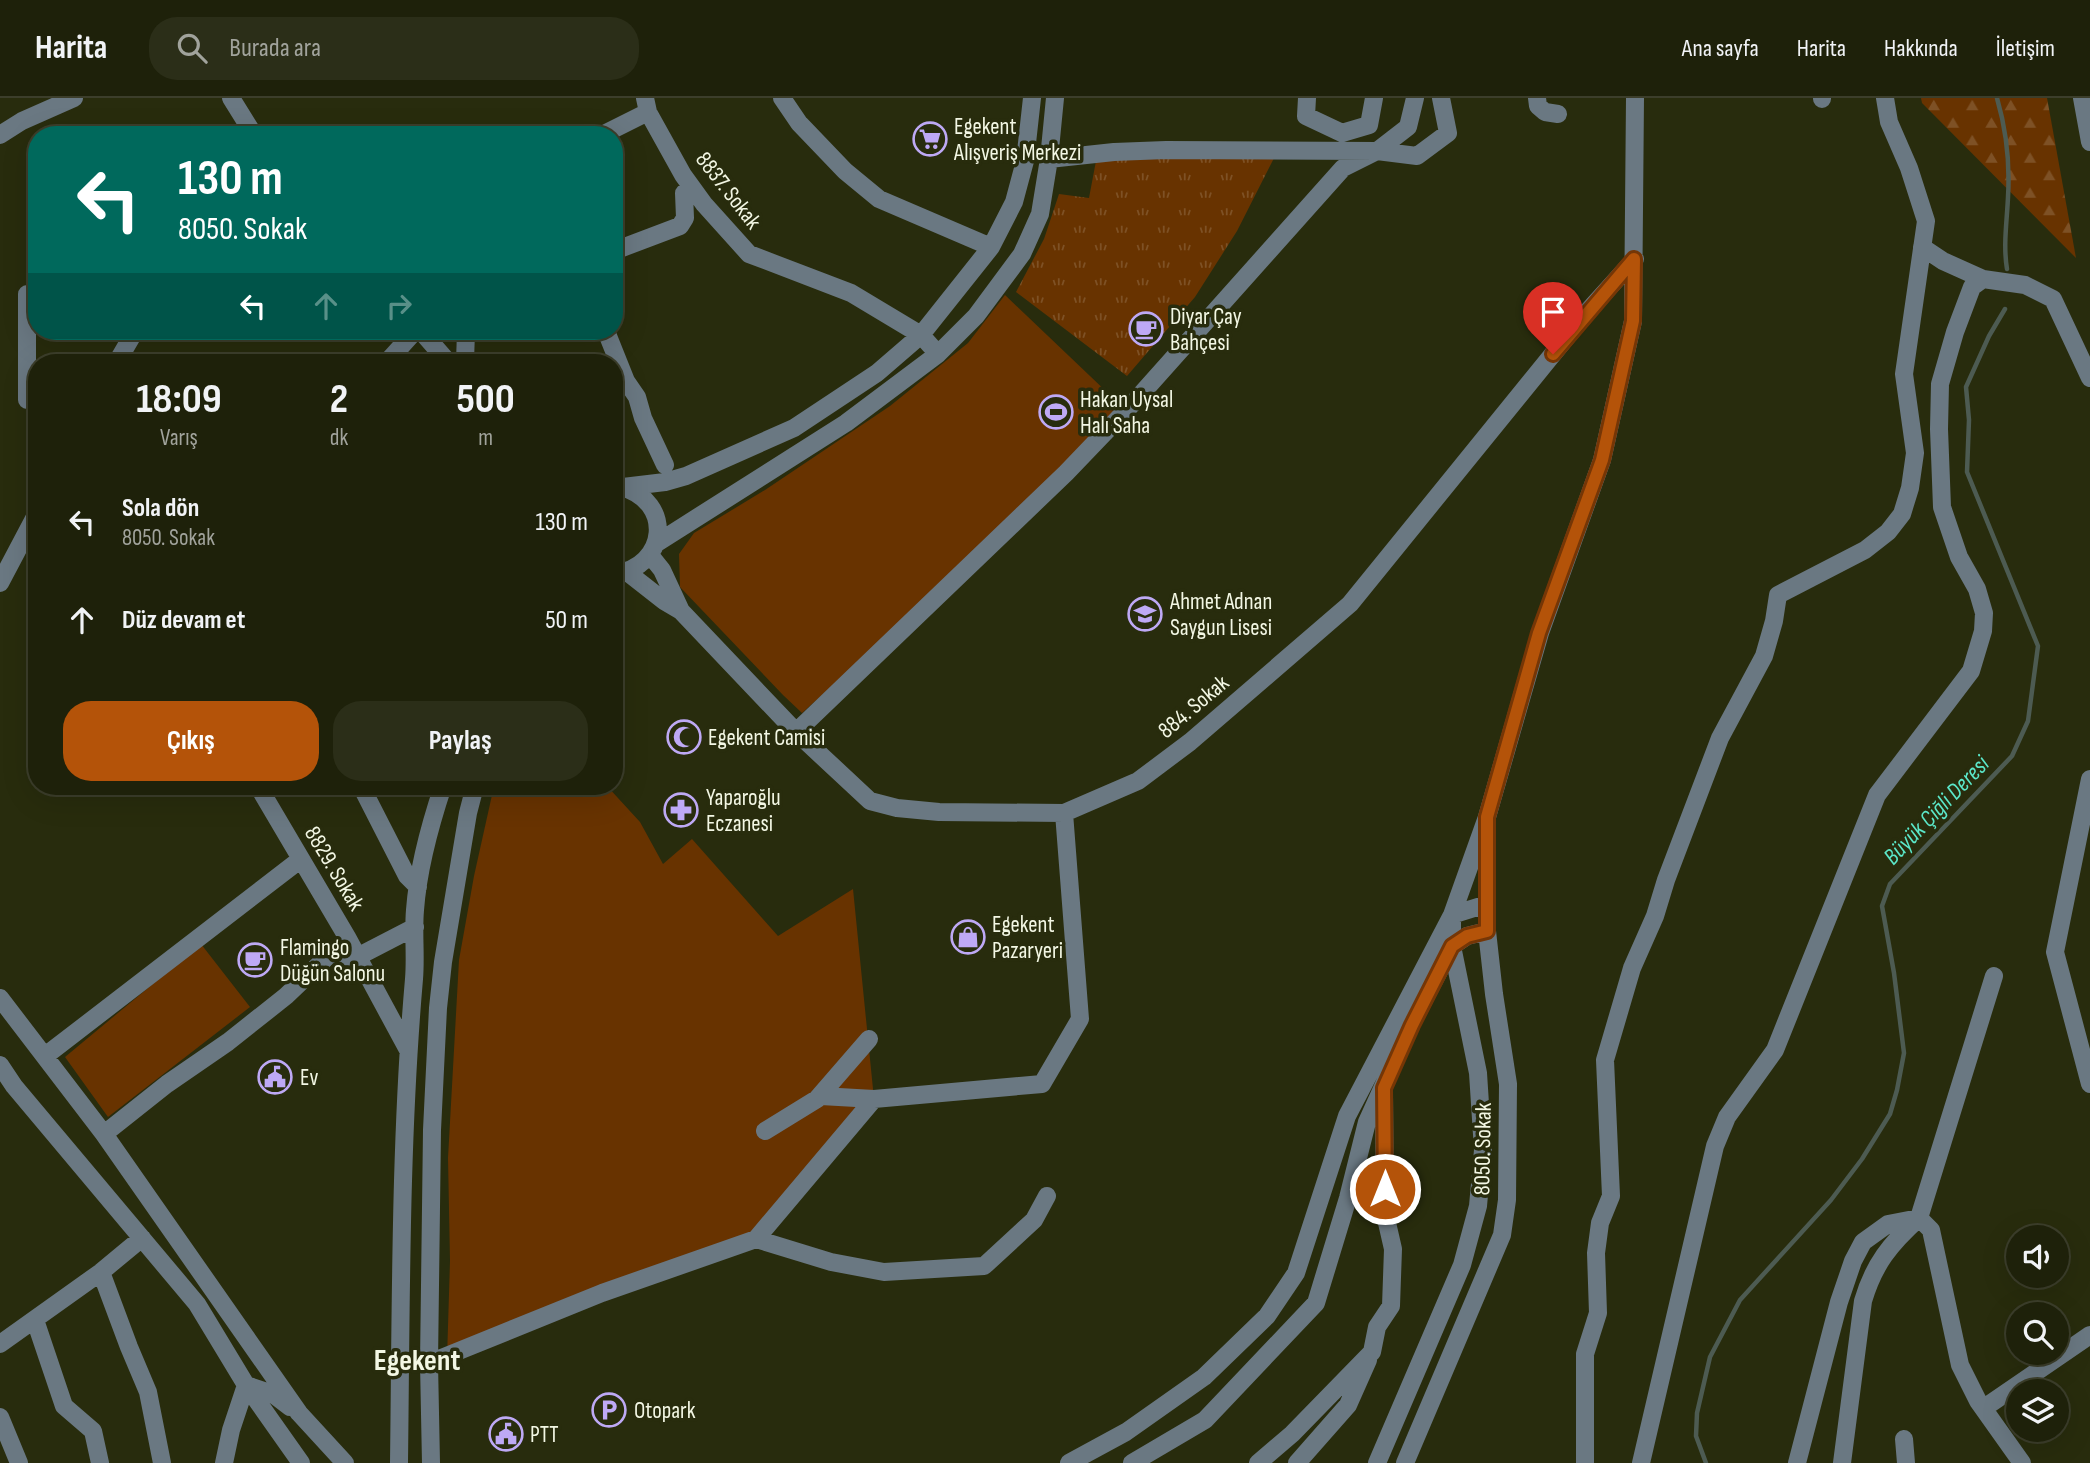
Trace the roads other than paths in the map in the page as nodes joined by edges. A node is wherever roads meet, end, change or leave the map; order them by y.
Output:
1 (74, 98) edge
2 (231, 98) edge
3 (782, 98) edge
4 (1032, 98) edge
5 (1055, 98) edge
6 (1307, 98) edge
7 (1374, 98) edge
8 (1415, 98) edge
9 (1441, 98) edge
10 (1537, 98) edge
11 (1635, 98) edge
12 (1885, 98) edge
13 (2082, 98) edge
14 (646, 105) edge
15 (1558, 114) dead end
16 (248, 126) edge
17 (615, 126) edge
18 (0, 135) edge
19 (2090, 142) edge
20 (1377, 151) junction
21 (1049, 159) junction
22 (691, 186) junction
23 (991, 247) junction
24 (1922, 247) junction
25 (623, 248) edge
26 (1634, 259) junction
27 (1983, 279) junction
28 (27, 294) dead end
29 (921, 335) junction
30 (407, 340) edge
31 (429, 340) edge
32 (394, 354) edge
33 (442, 354) edge
34 (938, 354) junction
35 (623, 374) edge
36 (2090, 378) edge
37 (27, 400) dead end
38 (665, 465) dead end
39 (623, 486) edge
40 (623, 488) edge
41 (28, 530) edge
42 (653, 549) junction
43 (623, 572) edge
44 (623, 574) edge
45 (0, 583) edge
46 (681, 611) junction
47 (796, 732) junction
48 (2090, 779) edge
49 (263, 795) edge
50 (366, 795) edge
51 (441, 795) edge
52 (473, 795) edge
53 (1064, 813) junction
54 (1487, 817) junction
55 (301, 859) junction
56 (418, 887) junction
57 (1487, 904) junction
58 (1452, 915) junction
59 (415, 927) junction
60 (1487, 931) junction
61 (1452, 946) junction
62 (357, 957) junction
63 (1994, 975) dead end
64 (0, 998) edge
65 (869, 1039) dead end
66 (408, 1049) junction
67 (45, 1056) junction
68 (0, 1065) edge
69 (2090, 1084) edge
70 (1384, 1088) junction
71 (7, 1091) edge
72 (821, 1096) junction
73 (874, 1099) junction
74 (765, 1131) dead end
75 (104, 1134) junction
76 (1047, 1196) dead end
77 (1919, 1218) junction
78 (142, 1238) junction
79 (756, 1239) junction
80 (101, 1272) junction
81 (35, 1320) junction
82 (2090, 1335) edge
83 (0, 1344) edge
84 (1371, 1352) junction
85 (429, 1363) junction
86 (246, 1385) junction
87 (1984, 1408) junction
88 (299, 1413) junction
89 (0, 1417) edge
90 (1904, 1439) dead end
91 (19, 1463) edge
92 (100, 1463) edge
93 (162, 1463) edge
94 (224, 1463) edge
95 (301, 1463) edge
96 (345, 1463) edge
97 (399, 1463) edge
98 (431, 1463) edge
99 (1069, 1463) edge
100 (1132, 1463) edge
101 (1258, 1463) edge
102 (1297, 1463) edge
103 (1377, 1463) edge
104 (1405, 1463) edge
105 (1585, 1463) edge
106 (1641, 1463) edge
107 (1797, 1463) edge
108 (1842, 1463) edge
109 (1906, 1463) edge
110 (2022, 1463) edge

1 - 18 street
2 - 16 street
3 - 23 street
4 - 23 street
5 - 21 street
6 - 7 street
8 - 20 street
9 - 20 street
10 - 15 street
11 - 26 street
12 - 24 street
13 - 19 street
14 - 17 street
14 - 22 street, 8837. Sokak
20 - 21 street
20 - 47 street
21 - 34 street
22 - 25 street
22 - 29 street, 8837. Sokak
23 - 29 street
24 - 27 street
24 - 105 street
26 - 53 street, 884. Sokak
26 - 54 street
27 - 36 street
27 - 106 street
28 - 37 street
29 - 34 street, 8837. Sokak
29 - 39 street
30 - 32 street
31 - 33 street
34 - 42 street
35 - 38 street
40 - 42 street
41 - 45 street
42 - 43 street
42 - 46 street, 884. Sokak
44 - 46 street, 884. Sokak
46 - 47 street, 884. Sokak
47 - 53 street, 884. Sokak
48 - 69 street
49 - 55 street, 8829. Sokak
50 - 56 street
51 - 56 street
52 - 85 street
53 - 73 street
54 - 57 street, 8050. Sokak
54 - 58 street
55 - 62 street, 8829. Sokak
55 - 67 street
56 - 59 street
57 - 58 street
57 - 60 street, 8050. Sokak
58 - 61 street, 8050. Sokak
58 - 99 street
59 - 62 street
59 - 66 street
60 - 61 street
60 - 104 street, 8050. Sokak
61 - 70 street
61 - 103 street, 8050. Sokak
62 - 66 street, 8829. Sokak
62 - 75 street
63 - 77 street
64 - 67 street
65 - 72 street
66 - 97 street
67 - 75 street
68 - 71 street
70 - 84 street
70 - 100 street
71 - 78 street
72 - 73 street
72 - 74 street
73 - 79 street
75 - 88 street
76 - 79 street
77 - 87 street
77 - 107 street
77 - 108 street
78 - 80 street
78 - 86 street
79 - 85 street
80 - 81 street
80 - 93 street
81 - 83 street
81 - 92 street
82 - 87 street
84 - 101 street
84 - 102 street
85 - 98 street
86 - 88 street
86 - 94 street
86 - 95 street
87 - 110 street
88 - 96 street
89 - 91 street
90 - 109 street

